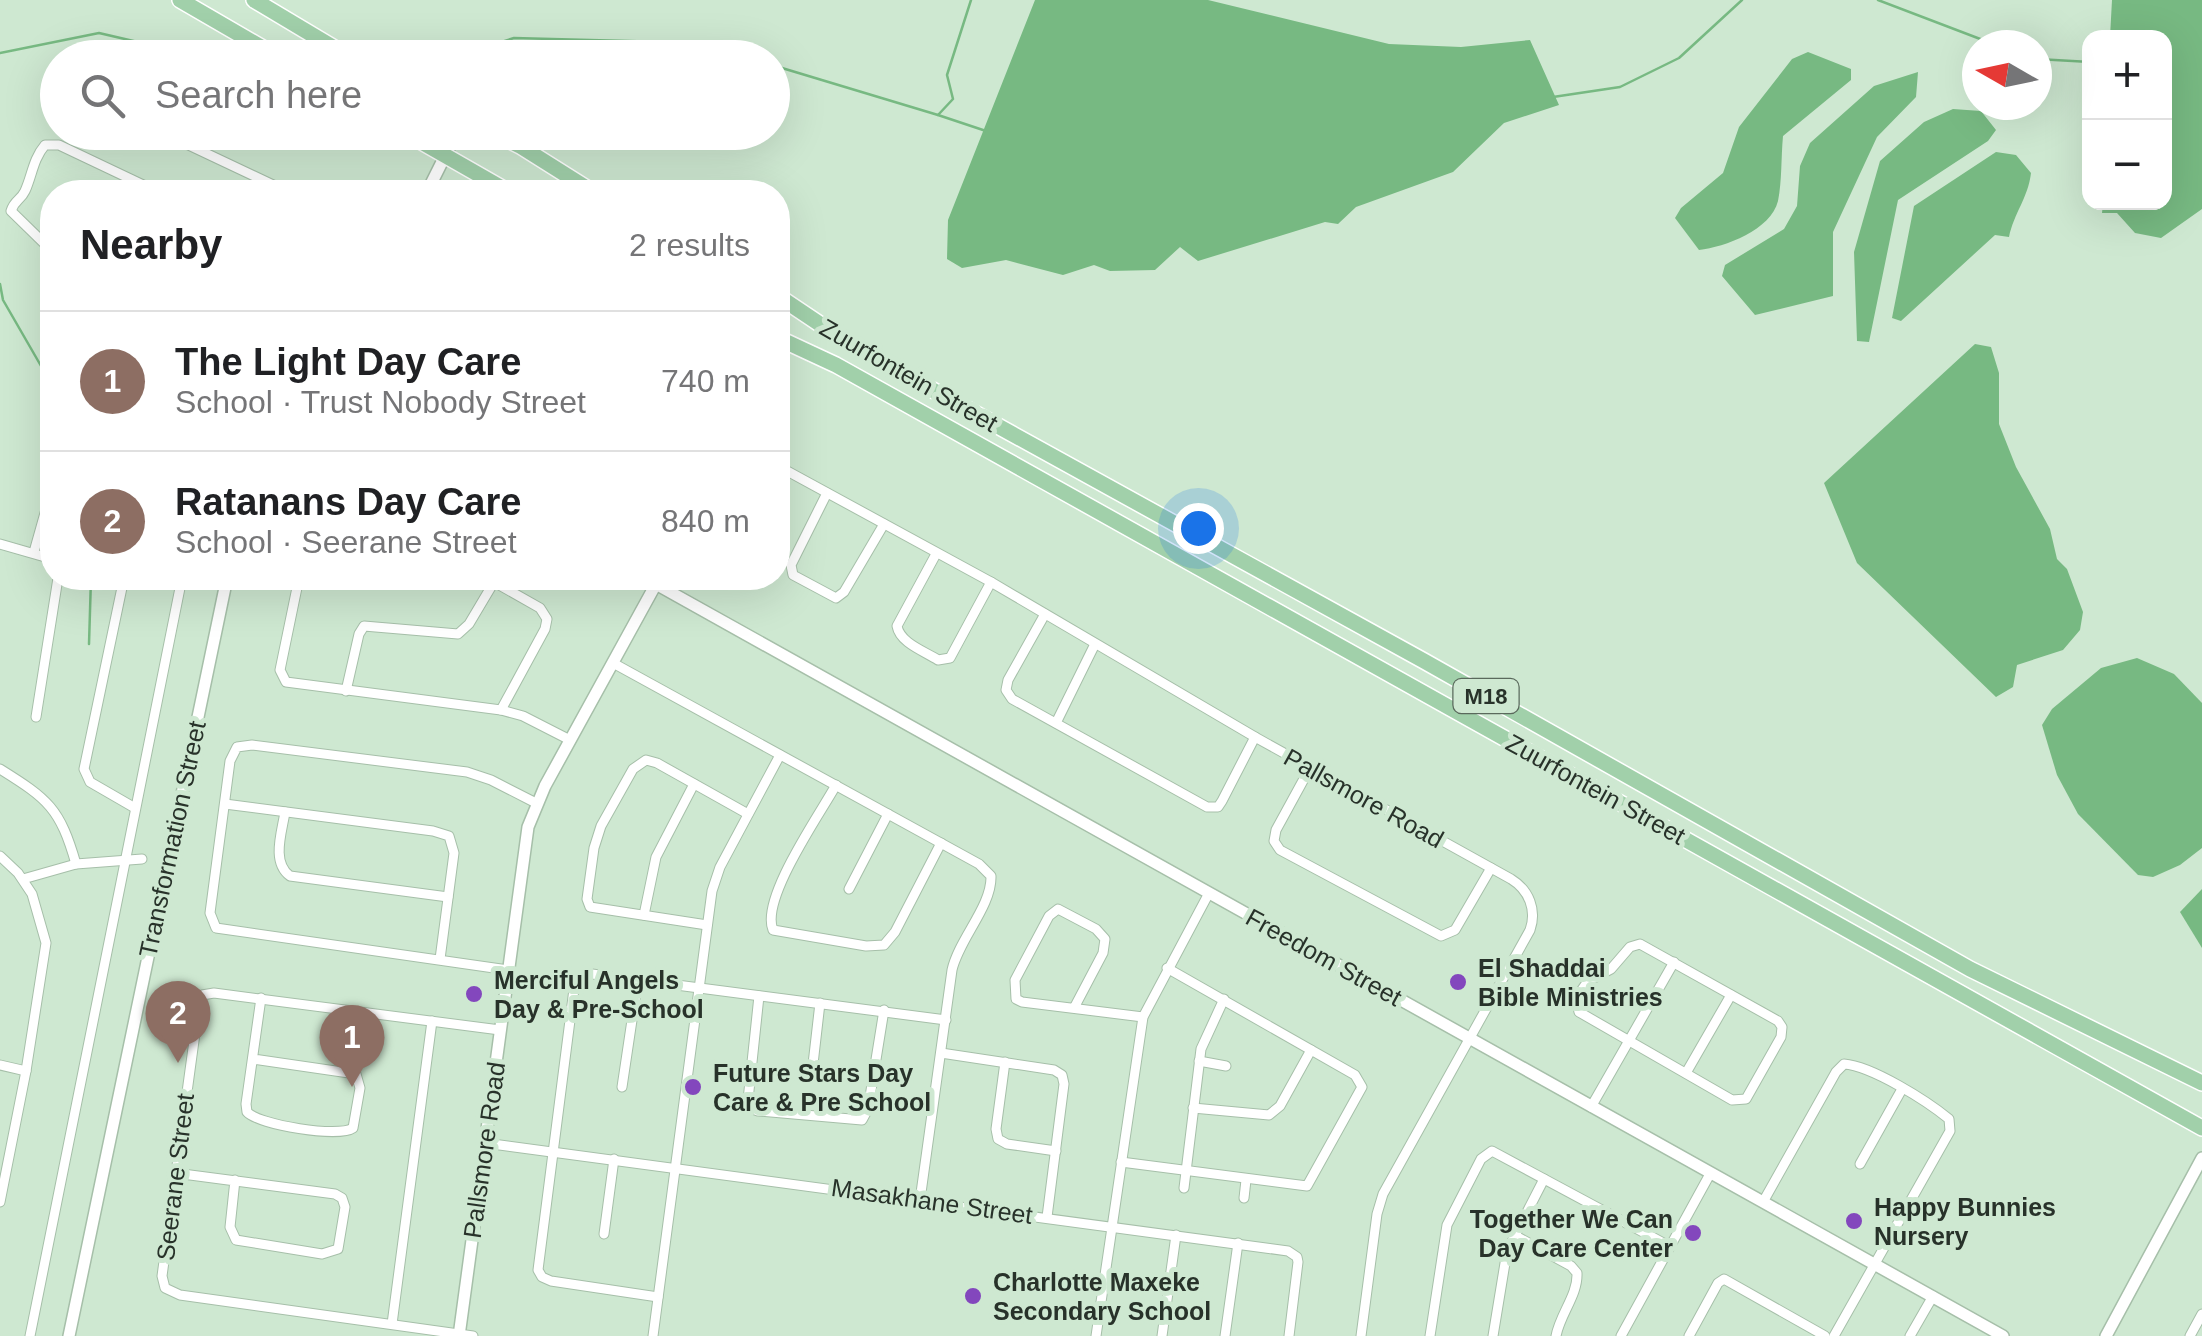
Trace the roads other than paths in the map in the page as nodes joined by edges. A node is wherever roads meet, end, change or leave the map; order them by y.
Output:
1 (180, 0) edge
2 (254, 0) edge
3 (249, 40) edge
4 (322, 40) edge
5 (41, 150) edge
6 (68, 150) edge
7 (199, 150) edge
8 (433, 150) edge
9 (447, 150) edge
10 (526, 150) edge
11 (444, 157) junction
12 (123, 180) edge
13 (263, 180) edge
14 (433, 180) edge
15 (487, 180) edge
16 (574, 180) edge
17 (40, 239) edge
18 (790, 304) edge
19 (790, 343) edge
20 (790, 473) edge
21 (827, 493) junction
22 (884, 524) junction
23 (40, 531) edge
24 (0, 544) edge
25 (34, 552) junction
26 (40, 554) edge
27 (936, 554) junction
28 (990, 582) junction
29 (56, 590) edge
30 (121, 590) edge
31 (180, 590) edge
32 (224, 590) edge
33 (297, 590) edge
34 (486, 590) edge
35 (509, 590) edge
36 (649, 590) edge
37 (672, 590) edge
38 (1045, 614) junction
39 (1096, 644) junction
40 (613, 663) junction
41 (346, 691) junction
42 (501, 710) junction
43 (36, 717) dead end
44 (1056, 723) junction
45 (1254, 737) junction
46 (570, 740) junction
47 (780, 755) junction
48 (1311, 766) junction
49 (0, 769) edge
50 (694, 784) junction
51 (836, 786) junction
52 (536, 803) junction
53 (224, 804) junction
54 (135, 808) junction
55 (285, 812) junction
56 (748, 814) junction
57 (888, 814) junction
58 (941, 844) junction
59 (0, 856) edge
60 (125, 859) junction
61 (142, 859) dead end
62 (76, 864) junction
63 (1491, 868) junction
64 (23, 879) junction
65 (849, 888) dead end
66 (1209, 893) junction
67 (448, 898) junction
68 (644, 915) junction
69 (707, 925) junction
70 (440, 960) junction
71 (1674, 962) junction
72 (1167, 968) junction
73 (508, 970) junction
74 (638, 980) junction
75 (698, 988) junction
76 (1731, 994) junction
77 (759, 996) junction
78 (261, 998) junction
79 (1224, 999) junction
80 (820, 1003) junction
81 (1074, 1008) junction
82 (884, 1010) junction
83 (1143, 1017) junction
84 (946, 1020) junction
85 (432, 1021) junction
86 (500, 1030) junction
87 (1470, 1039) junction
88 (1629, 1040) junction
89 (1311, 1050) junction
90 (941, 1053) junction
91 (253, 1058) junction
92 (1005, 1062) junction
93 (1199, 1062) junction
94 (814, 1064) dead end
95 (0, 1065) edge
96 (1226, 1066) dead end
97 (26, 1070) junction
98 (1686, 1073) junction
99 (2202, 1083) edge
100 (622, 1086) dead end
101 (1902, 1089) junction
102 (1193, 1108) junction
103 (1591, 1108) junction
104 (2202, 1128) edge
105 (485, 1143) junction
106 (1056, 1151) junction
107 (553, 1152) junction
108 (2202, 1158) edge
109 (614, 1159) junction
110 (1121, 1162) junction
111 (1860, 1164) dead end
112 (676, 1166) junction
113 (1185, 1170) junction
114 (175, 1173) junction
115 (1710, 1174) junction
116 (1544, 1179) junction
117 (235, 1180) junction
118 (1246, 1180) junction
119 (1184, 1188) dead end
120 (1244, 1198) dead end
121 (920, 1200) junction
122 (0, 1202) edge
123 (1763, 1202) junction
124 (1047, 1216) junction
125 (1112, 1226) junction
126 (604, 1234) dead end
127 (1176, 1234) junction
128 (1514, 1235) junction
129 (1238, 1244) junction
130 (1668, 1246) junction
131 (1874, 1265) junction
132 (1932, 1296) junction
133 (658, 1297) junction
134 (2202, 1314) edge
135 (392, 1324) junction
136 (1984, 1331) edge
137 (1691, 1333) edge
138 (464, 1335) edge
139 (30, 1336) edge
140 (69, 1336) edge
141 (653, 1336) edge
142 (1096, 1336) edge
143 (1162, 1336) edge
144 (1225, 1336) edge
145 (1289, 1336) edge
146 (1361, 1336) edge
147 (1430, 1336) edge
148 (1493, 1336) edge
149 (1556, 1336) edge
150 (1621, 1336) edge
151 (1705, 1336) edge
152 (1825, 1336) edge
153 (1834, 1336) edge
154 (1910, 1336) edge
155 (2003, 1336) edge
156 (2106, 1336) edge
157 (2190, 1336) edge

1 - 3 main road
2 - 4 main road
5 - 17 street
6 - 12 street
7 - 13 street
8 - 11 main road
9 - 11 street
10 - 16 main road
11 - 14 street
11 - 15 main road
18 - 99 main road, Zuurfontein Street / M18
19 - 104 main road, Zuurfontein Street / M18
20 - 21 street, Pallsmore Road
21 - 22 street, Pallsmore Road
21 - 22 street
22 - 27 street, Pallsmore Road
23 - 25 street
24 - 25 street
25 - 26 street
27 - 28 street, Pallsmore Road
27 - 28 street
28 - 38 street, Pallsmore Road
29 - 43 street
30 - 54 street
31 - 54 street
32 - 140 street, Transformation Street
33 - 41 street
34 - 41 street
35 - 42 street
36 - 40 street, Pallsmore Road
37 - 66 street, Freedom Street
38 - 39 street, Pallsmore Road
38 - 44 street
39 - 44 street
39 - 45 street, Pallsmore Road
40 - 46 street, Pallsmore Road
40 - 47 street
41 - 42 street
42 - 46 street
44 - 45 street
45 - 48 street, Pallsmore Road
46 - 52 street, Pallsmore Road
47 - 51 street
47 - 56 street
48 - 63 street, Pallsmore Road
48 - 63 street
49 - 62 street
50 - 56 street
50 - 68 street
50 - 68 street
51 - 57 street
51 - 58 street
52 - 53 street
52 - 73 street, Pallsmore Road
53 - 55 street
53 - 70 street
54 - 60 street
55 - 67 street
55 - 67 street
56 - 69 street
57 - 58 street
57 - 65 street
58 - 84 street
59 - 64 street
60 - 61 street
60 - 62 street
60 - 139 street
62 - 64 street
63 - 87 street, Pallsmore Road
64 - 97 street
66 - 72 street
66 - 87 street, Freedom Street
67 - 70 street
68 - 69 street
69 - 75 street
70 - 73 street
71 - 76 street
71 - 88 street
71 - 88 street
72 - 79 street
72 - 83 street
73 - 86 street, Pallsmore Road
74 - 75 street
74 - 100 street
74 - 107 street
75 - 77 street
75 - 112 street
76 - 98 street
76 - 98 street
77 - 80 street
77 - 82 street
78 - 85 street, Seerane Street
78 - 91 street
78 - 114 street, Seerane Street
79 - 89 street
79 - 93 street
80 - 82 street
80 - 94 street
81 - 81 street
81 - 83 street
82 - 84 street
83 - 110 street
84 - 90 street
85 - 86 street, Seerane Street
85 - 135 street
86 - 105 street, Pallsmore Road
87 - 103 street, Freedom Street
87 - 146 street, Pallsmore Road
88 - 98 street
88 - 103 street
89 - 102 street
89 - 118 street
90 - 92 street
90 - 121 street
91 - 91 street
92 - 106 street
92 - 106 street
93 - 96 street
93 - 102 street
95 - 97 street
97 - 122 street
101 - 111 street
101 - 123 street
101 - 131 street
102 - 113 street
103 - 115 street, Freedom Street
105 - 107 street, Masakhane Street
105 - 138 street, Pallsmore Road
106 - 124 street
107 - 109 street, Masakhane Street
107 - 133 street
108 - 156 street
109 - 112 street, Masakhane Street
109 - 126 street
110 - 113 street
110 - 125 street
112 - 121 street, Masakhane Street
112 - 133 street
113 - 118 street
113 - 119 street
114 - 117 street
114 - 135 street, Seerane Street
115 - 123 street, Freedom Street
115 - 130 street
116 - 128 street
116 - 130 street
116 - 147 street
117 - 117 street
118 - 120 street
121 - 124 street, Masakhane Street
123 - 131 street, Freedom Street
124 - 125 street, Masakhane Street
125 - 127 street, Masakhane Street
125 - 142 street
127 - 129 street, Masakhane Street
127 - 143 street
128 - 148 street
128 - 149 street
129 - 144 street
129 - 145 street, Masakhane Street
130 - 150 street
131 - 132 street, Freedom Street
131 - 153 street
132 - 136 street, Freedom Street
132 - 154 street
133 - 141 street
134 - 157 street
135 - 138 street, Seerane Street
136 - 155 street, Freedom Street
137 - 151 street
137 - 152 street

